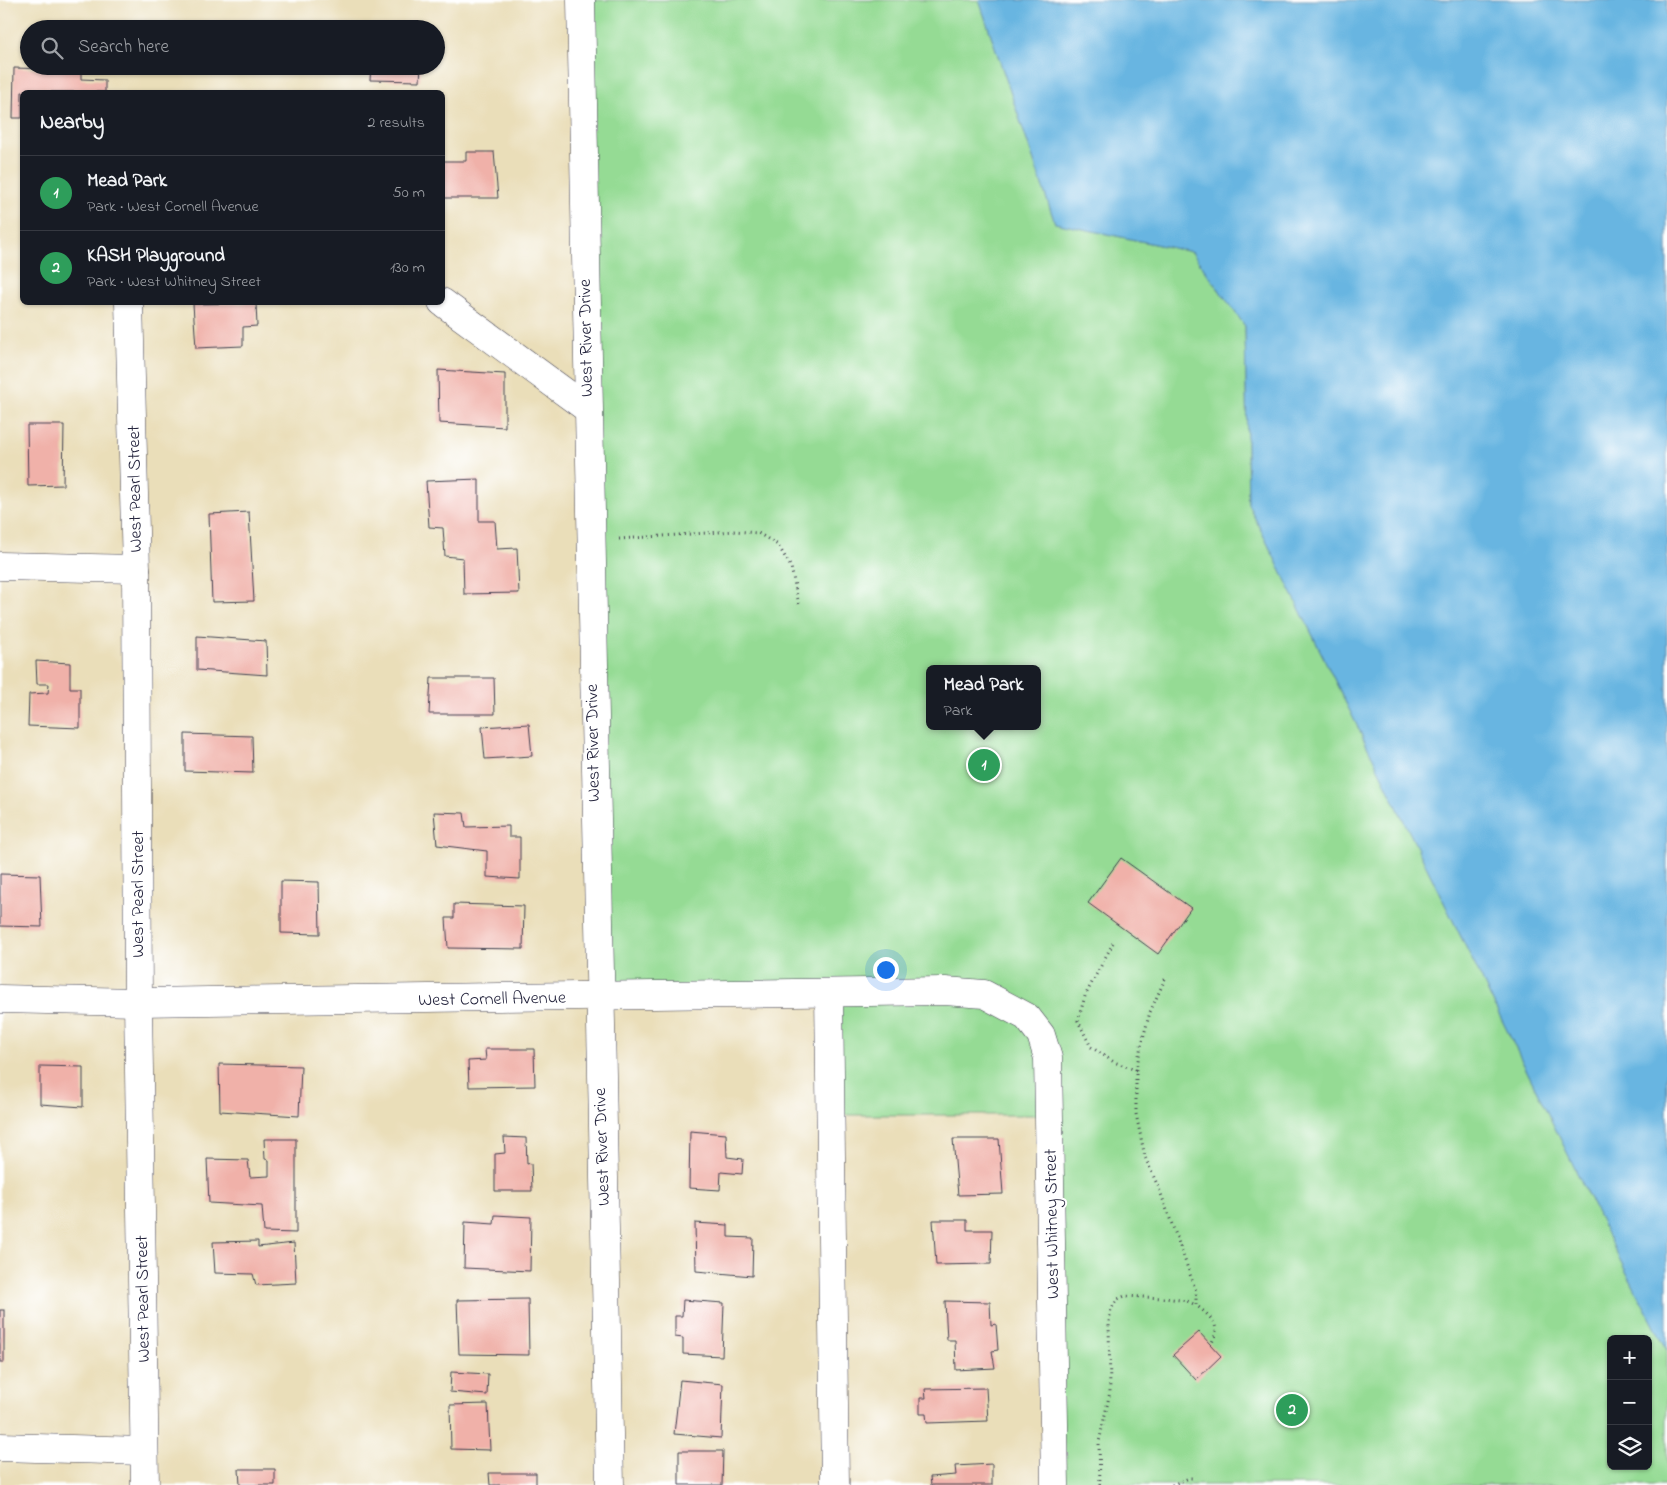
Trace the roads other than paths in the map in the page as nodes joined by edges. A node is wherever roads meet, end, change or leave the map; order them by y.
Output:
1 (581, 0) edge
2 (445, 304) edge
3 (129, 305) edge
4 (585, 407) junction
5 (0, 566) edge
6 (136, 569) junction
7 (829, 993) junction
8 (984, 994) joint
9 (597, 996) junction
10 (0, 999) edge
11 (138, 1002) junction
12 (0, 1447) edge
13 (144, 1451) junction
14 (145, 1485) edge
15 (610, 1485) edge
16 (835, 1485) edge
17 (1055, 1485) edge

1 - 4 street, West River Drive
2 - 4 street
3 - 6 street, West Pearl Street
4 - 9 street, West River Drive
5 - 6 street
6 - 11 street, West Pearl Street
7 - 8 street, West Cornell Avenue
7 - 9 street, West Cornell Avenue
7 - 16 street
8 - 17 street, West Whitney Street
9 - 11 street, West Cornell Avenue
9 - 15 street, West River Drive
10 - 11 street, West Cornell Avenue
11 - 13 street, West Pearl Street
12 - 13 street
13 - 14 street, West Pearl Street

